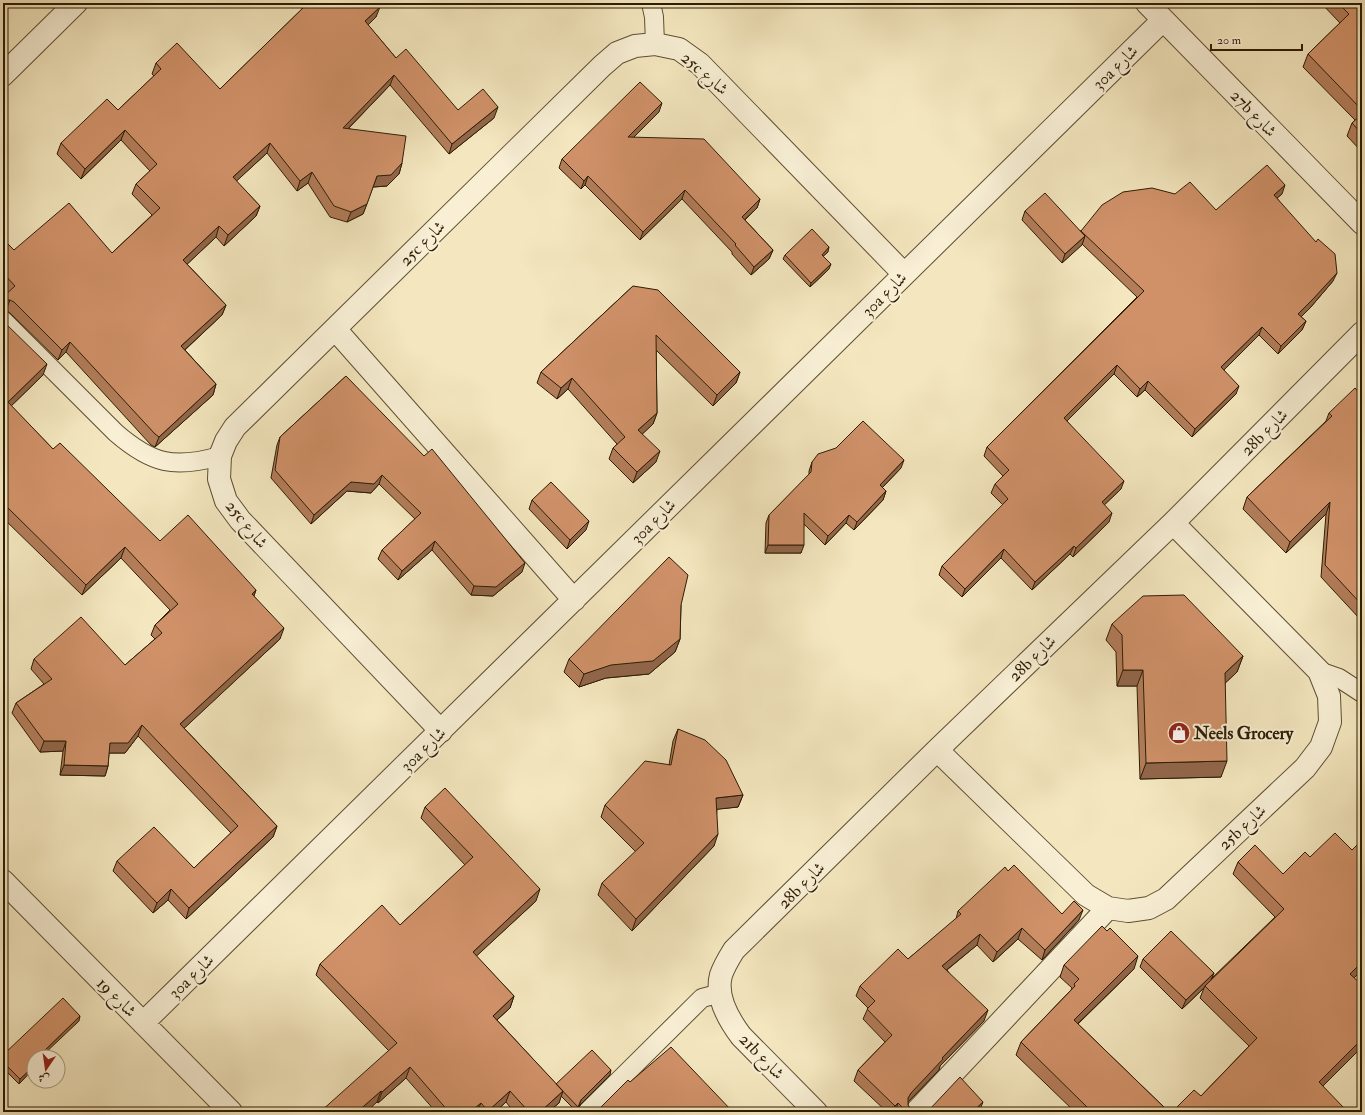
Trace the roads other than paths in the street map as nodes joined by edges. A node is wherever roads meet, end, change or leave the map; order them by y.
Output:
1 (76, 3) edge
2 (651, 3) edge
3 (1147, 3) edge
4 (1163, 20) junction
5 (655, 44) junction
6 (3, 75) edge
7 (1362, 223) edge
8 (904, 274) junction
9 (3, 320) edge
10 (334, 329) junction
11 (1362, 333) edge
12 (220, 456) junction
13 (1173, 523) junction
14 (574, 600) junction
15 (1319, 672) junction
16 (1362, 692) edge
17 (441, 731) junction
18 (937, 750) junction
19 (3, 882) edge
20 (1108, 908) junction
21 (721, 993) junction
22 (143, 1023) junction
23 (231, 1112) edge
24 (587, 1112) edge
25 (816, 1112) edge
26 (916, 1112) edge

1 - 6 street
2 - 5 lane
3 - 4 street, 27b شارع
4 - 7 street, 27b شارع
4 - 8 street, 30a شارع
5 - 8 street, 25c شارع
5 - 10 street, 25c شارع
8 - 14 street, 30a شارع
9 - 12 lane
10 - 12 street, 25c شارع
10 - 14 street
11 - 13 street, 28b شارع
12 - 17 street, 25c شارع
13 - 15 street, 25b شارع
13 - 18 street, 28b شارع
14 - 17 street, 30a شارع
15 - 16 lane
15 - 20 street, 25b شارع
17 - 22 street, 30a شارع
18 - 20 street, 25b شارع
18 - 21 street, 28b شارع
19 - 22 street, شارع 19
20 - 26 street
21 - 24 lane
21 - 25 street, 21b شارع
22 - 23 street, شارع 19

